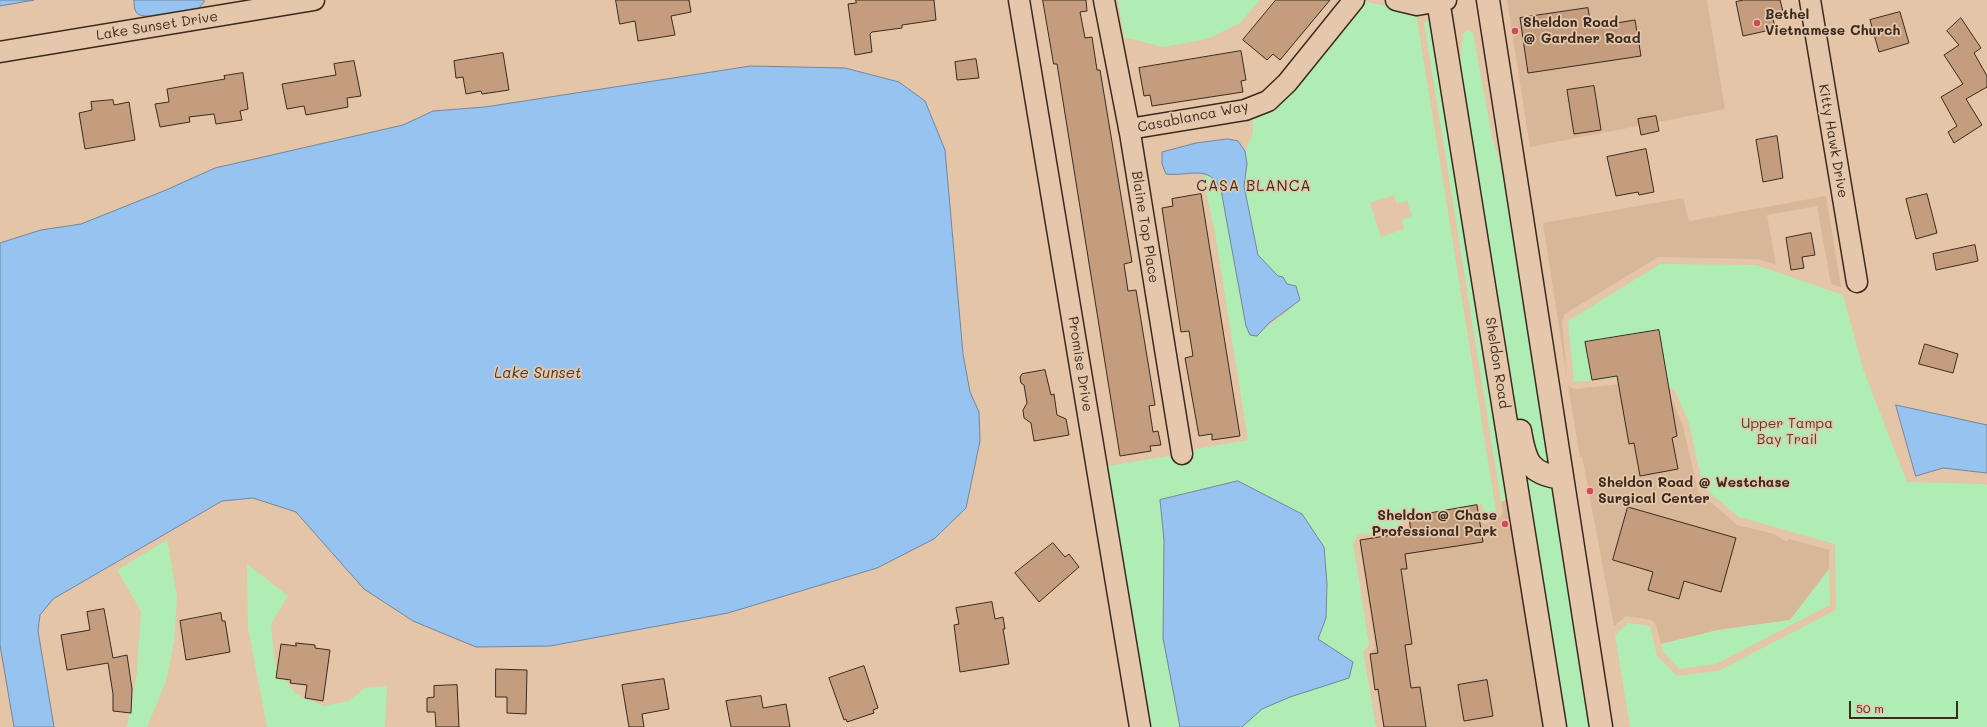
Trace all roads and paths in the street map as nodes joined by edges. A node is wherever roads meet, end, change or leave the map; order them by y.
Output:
1 (314, 0) edge
2 (1019, 0) edge
3 (1104, 0) edge
4 (1354, 0) edge
5 (1396, 0) edge
6 (1440, 0) edge
7 (1488, 0) edge
8 (1810, 0) edge
9 (0, 52) edge
10 (1129, 129) junction
11 (1479, 256) junction
12 (1857, 282) dead end
13 (1182, 454) dead end
14 (1562, 478) junction
15 (1140, 727) edge
16 (1555, 727) edge
17 (1601, 727) edge

1 - 9 street, Lake Sunset Drive
2 - 15 street, Promise Drive
3 - 10 street, Blaine Top Place
4 - 10 street, Casablanca Way
5 - 6 street
6 - 11 main road, Sheldon Road
7 - 14 main road
8 - 12 street, Kitty Hawk Drive
10 - 13 street, Blaine Top Place
11 - 14 main road
11 - 16 main road, Sheldon Road
14 - 17 main road

